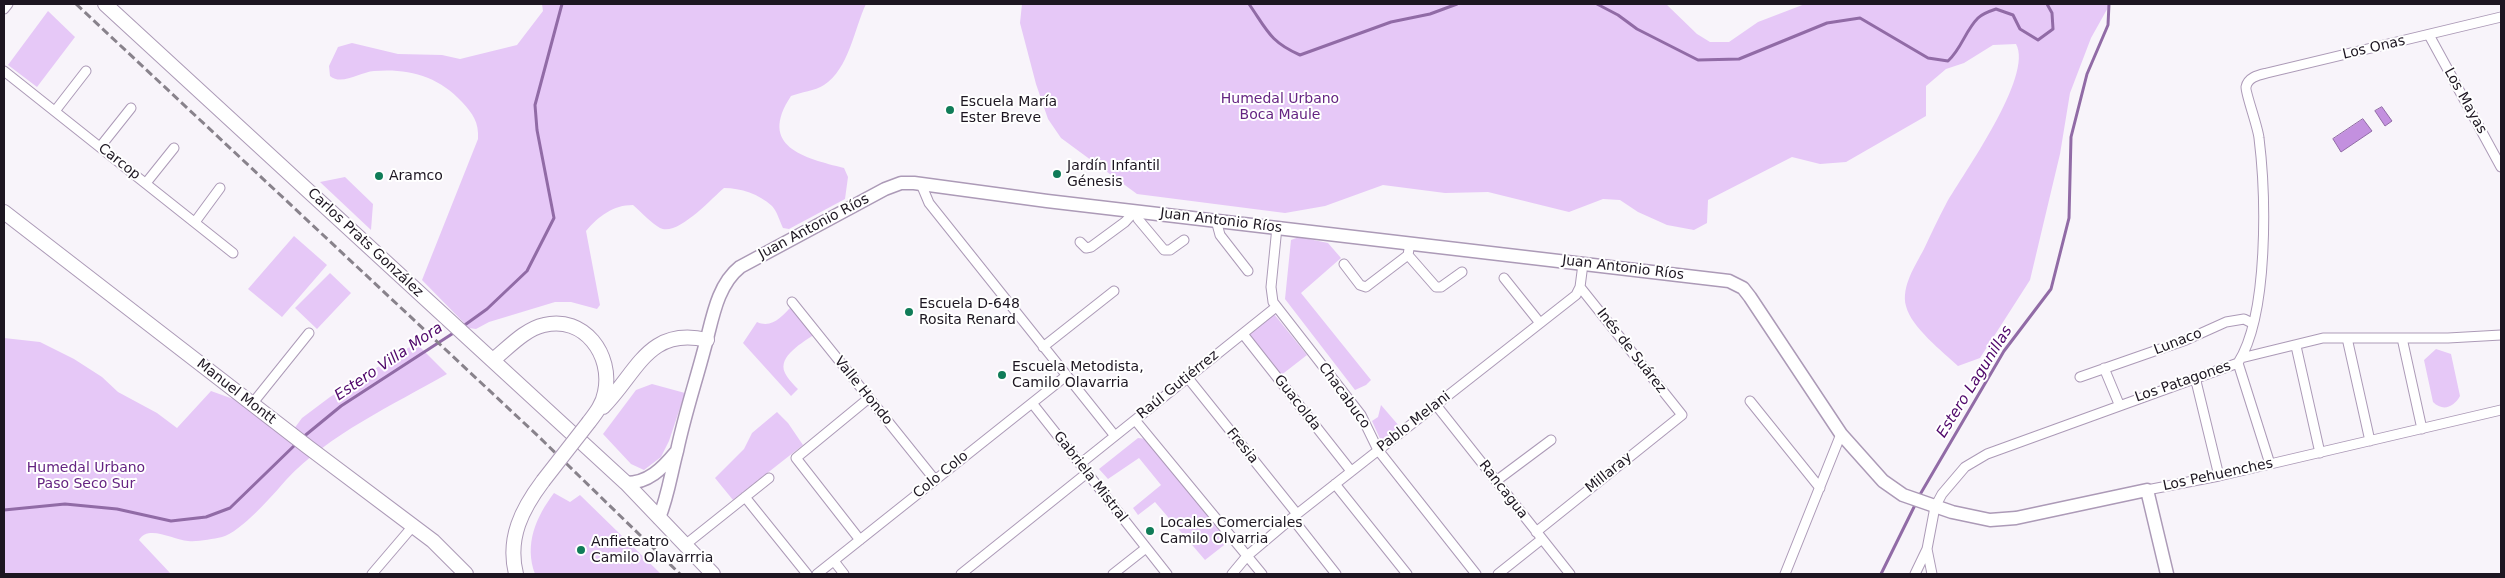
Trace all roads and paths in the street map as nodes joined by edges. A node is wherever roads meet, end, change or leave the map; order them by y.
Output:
1 (8, 4) edge
2 (105, 4) edge
3 (4, 9) edge
4 (2501, 17) edge
5 (2429, 35) junction
6 (4, 71) edge
7 (86, 71) dead end
8 (2248, 82) joint
9 (131, 108) dead end
10 (55, 111) junction
11 (100, 147) junction
12 (174, 148) dead end
13 (2501, 167) edge
14 (146, 183) junction
15 (921, 184) junction
16 (220, 188) dead end
17 (1134, 211) junction
18 (4, 212) edge
19 (1216, 220) junction
20 (194, 222) junction
21 (1277, 227) junction
22 (1184, 240) dead end
23 (1080, 242) dead end
24 (1409, 249) junction
25 (233, 252) dead end
26 (1344, 264) dead end
27 (1583, 264) junction
28 (1248, 271) dead end
29 (1462, 272) dead end
30 (1504, 278) dead end
31 (1580, 287) junction
32 (1114, 291) dead end
33 (792, 302) dead end
34 (1276, 307) junction
35 (1540, 323) junction
36 (2252, 324) junction
37 (309, 333) dead end
38 (1242, 334) junction
39 (2501, 335) edge
40 (2348, 338) junction
41 (2402, 338) junction
42 (707, 340) junction
43 (2296, 346) junction
44 (1043, 347) junction
45 (493, 360) junction
46 (2239, 360) junction
47 (2104, 368) junction
48 (1066, 376) junction
49 (2080, 377) dead end
50 (2195, 377) junction
51 (1188, 378) junction
52 (869, 398) junction
53 (1750, 401) dead end
54 (1032, 403) junction
55 (252, 404) junction
56 (2119, 404) junction
57 (1436, 405) junction
58 (2501, 410) edge
59 (1682, 416) joint
60 (592, 418) junction
61 (1135, 420) junction
62 (2422, 429) junction
63 (1841, 434) junction
64 (1115, 436) junction
65 (1551, 440) dead end
66 (2370, 441) junction
67 (1378, 450) junction
68 (676, 452) junction
69 (2320, 453) junction
70 (1080, 464) junction
71 (2270, 464) junction
72 (1351, 472) junction
73 (1087, 473) junction
74 (2219, 476) junction
75 (769, 478) dead end
76 (935, 480) junction
77 (1496, 481) junction
78 (626, 483) junction
79 (1335, 484) junction
80 (1820, 488) junction
81 (2147, 490) junction
82 (745, 497) junction
83 (1935, 507) junction
84 (1294, 516) junction
85 (660, 518) junction
86 (413, 526) junction
87 (1539, 535) junction
88 (860, 540) junction
89 (685, 545) junction
90 (1146, 548) junction
91 (1927, 549) junction
92 (1246, 556) junction
93 (834, 561) junction
94 (372, 574) edge
95 (466, 574) edge
96 (516, 574) edge
97 (713, 574) edge
98 (807, 574) edge
99 (817, 574) edge
100 (844, 574) edge
101 (961, 574) edge
102 (1112, 574) edge
103 (1167, 574) edge
104 (1232, 574) edge
105 (1262, 574) edge
106 (1336, 574) edge
107 (1407, 574) edge
108 (1476, 574) edge
109 (1498, 574) edge
110 (1570, 574) edge
111 (1785, 574) edge
112 (1915, 574) edge
113 (1932, 574) edge
114 (2168, 574) edge

1 - 3 street
2 - 45 main road, Carlos Prats González
4 - 5 street, Los Onas
5 - 8 street, Los Onas
5 - 13 street, Los Mayas
6 - 10 street, Carcop
7 - 10 street
8 - 36 street, Los Patagones
9 - 11 street
10 - 11 street, Carcop
11 - 14 street, Carcop
12 - 14 street
14 - 20 street, Carcop
15 - 17 street, Juan Antonio Ríos
15 - 42 street, Juan Antonio Ríos
15 - 44 street
16 - 20 street
17 - 19 street, Juan Antonio Ríos
17 - 22 street
17 - 23 street
18 - 55 main road, Manuel Montt
19 - 21 street, Juan Antonio Ríos
19 - 28 street
20 - 25 street, Carcop
21 - 24 street, Juan Antonio Ríos
21 - 34 street, Chacabuco
24 - 26 street
24 - 27 street, Juan Antonio Ríos
24 - 29 street
27 - 31 street
27 - 63 street, Juan Antonio Ríos
30 - 35 street
31 - 35 street, Pablo Melani
31 - 59 street, Inés de Suárez
32 - 44 street
33 - 52 street, Valle Hondo
34 - 38 street, Raúl Gutiérrez
34 - 67 street, Chacabuco
35 - 57 street, Pablo Melani
36 - 46 street, Los Patagones
36 - 47 street, Lunaco
37 - 55 street
38 - 51 street, Raúl Gutiérrez
38 - 72 street, Guacolda
39 - 41 street
40 - 41 street
40 - 43 street
40 - 66 street
41 - 62 street
42 - 60 main road
42 - 68 street, Juan Antonio Ríos
43 - 46 street
43 - 69 street
44 - 48 street
45 - 60 main road
45 - 78 main road, Carlos Prats González
46 - 50 street, Los Patagones
46 - 71 street
47 - 49 street, Lunaco
47 - 56 street
48 - 54 street, Colo Colo
48 - 64 street
50 - 56 street, Los Patagones
50 - 74 street
51 - 61 street, Raúl Gutiérrez
51 - 84 street, Fresia
52 - 76 street, Valle Hondo
52 - 88 street
53 - 80 street
54 - 70 street, Gabriela Mistral
54 - 76 street, Colo Colo
55 - 86 main road, Manuel Montt
56 - 83 street, Los Patagones
57 - 67 street, Pablo Melani
57 - 77 street, Rancagua
58 - 62 street, Los Pehuenches
59 - 87 street, Millaray
60 - 96 main road, bridge
61 - 64 street, Raúl Gutiérrez
61 - 92 street
62 - 66 street, Los Pehuenches
63 - 80 street
63 - 83 street, Juan Antonio Ríos
64 - 70 street, Raúl Gutiérrez
65 - 77 street
66 - 69 street, Los Pehuenches
67 - 72 street, Pablo Melani
67 - 108 street, Chacabuco
68 - 78 street, Juan Antonio Ríos
68 - 85 street, Juan Antonio Ríos
69 - 71 street, Los Pehuenches
70 - 73 street, Gabriela Mistral
71 - 74 street, Los Pehuenches
72 - 79 street, Pablo Melani
73 - 90 street, Gabriela Mistral
73 - 101 street
74 - 81 street, Los Pehuenches
75 - 82 street
76 - 88 street, Colo Colo
77 - 87 street, Rancagua
78 - 85 main road
79 - 84 street, Pablo Melani
79 - 107 street
80 - 111 street
81 - 83 street, Los Pehuenches
81 - 114 street
82 - 89 street
82 - 98 street
83 - 91 street
84 - 92 street, Pablo Melani
84 - 106 street, Fresia
85 - 89 main road
86 - 94 street
86 - 95 main road, Manuel Montt
87 - 109 street, Millaray
87 - 110 street, Rancagua
88 - 93 street, Colo Colo
89 - 97 main road
90 - 102 street
90 - 103 street, Gabriela Mistral
91 - 112 street
91 - 113 street
92 - 104 street, Pablo Melani
92 - 105 street
93 - 99 street, Colo Colo
93 - 100 street

